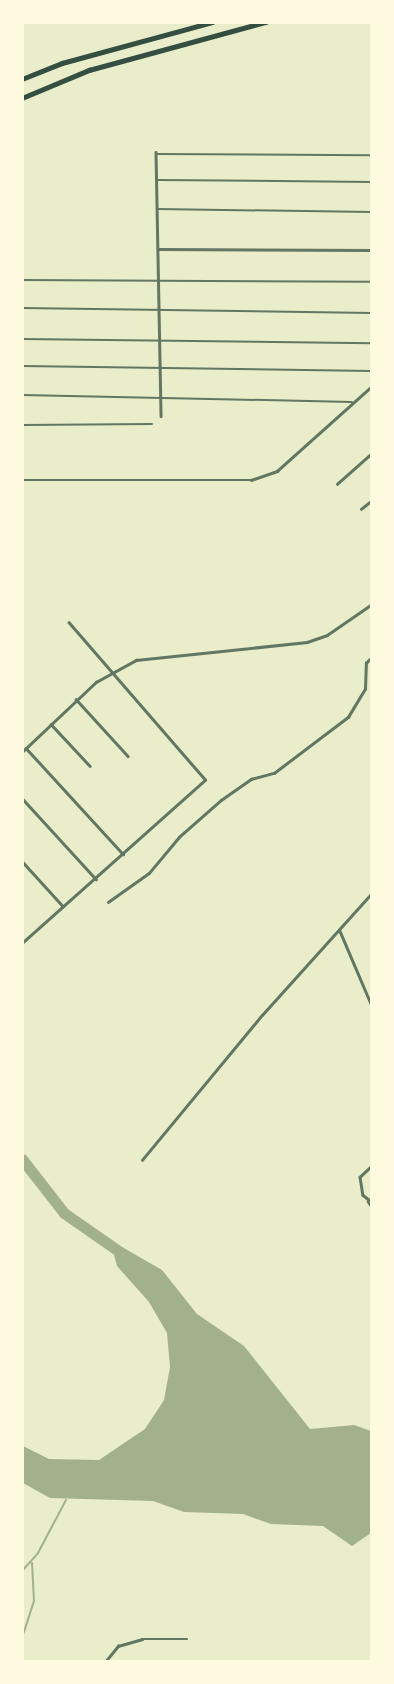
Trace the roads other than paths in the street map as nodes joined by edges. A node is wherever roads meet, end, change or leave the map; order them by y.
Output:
1 (213, 22) edge
2 (266, 22) edge
3 (22, 79) edge
4 (22, 98) edge
5 (156, 153) joint
6 (372, 155) edge
7 (157, 180) junction
8 (372, 182) edge
9 (157, 209) junction
10 (372, 212) edge
11 (158, 249) junction
12 (372, 250) edge
13 (22, 280) edge
14 (159, 282) junction
15 (372, 282) edge
16 (22, 308) edge
17 (160, 310) junction
18 (372, 313) edge
19 (22, 339) edge
20 (160, 340) junction
21 (372, 343) edge
22 (22, 366) edge
23 (161, 367) junction
24 (372, 372) edge
25 (372, 386) edge
26 (22, 395) edge
27 (162, 396) junction
28 (352, 402) junction
29 (162, 416) dead end
30 (152, 424) dead end
31 (22, 425) edge
32 (372, 453) edge
33 (22, 480) edge
34 (337, 484) dead end
35 (372, 500) edge
36 (361, 509) dead end
37 (372, 604) edge
38 (69, 623) dead end
39 (372, 657) edge
40 (113, 671) junction
41 (76, 699) junction
42 (51, 724) junction
43 (26, 748) junction
44 (22, 752) edge
45 (128, 756) dead end
46 (90, 766) dead end
47 (22, 798) edge
48 (123, 854) junction
49 (22, 860) edge
50 (96, 878) junction
51 (372, 893) edge
52 (108, 902) dead end
53 (64, 906) junction
54 (340, 931) junction
55 (22, 943) edge
56 (372, 1006) edge
57 (142, 1160) dead end
58 (372, 1166) edge
59 (367, 1200) junction
60 (372, 1202) edge
61 (372, 1207) edge
62 (187, 1639) dead end
63 (105, 1662) edge

1 - 3 highway
2 - 4 highway
5 - 6 street
5 - 7 street
7 - 8 street
7 - 9 street
9 - 10 street
9 - 11 street
11 - 12 street
11 - 14 street
13 - 14 street
14 - 15 street
14 - 17 street
16 - 17 street
17 - 18 street
17 - 20 street
19 - 20 street
20 - 21 street
20 - 23 street
22 - 23 street
23 - 24 street
23 - 27 street
25 - 28 street
26 - 27 street
27 - 28 street
27 - 29 street
28 - 33 street
30 - 31 street
32 - 34 street
35 - 36 street
37 - 40 street
38 - 40 street
39 - 52 street
40 - 41 street
40 - 48 street
41 - 42 street
41 - 45 street
42 - 43 street
42 - 46 street
43 - 44 street
43 - 48 street
47 - 50 street
48 - 50 street
49 - 53 street
50 - 53 street
51 - 54 street
53 - 55 street
54 - 56 street
54 - 57 street
58 - 59 street
59 - 60 street
59 - 61 street
62 - 63 street

